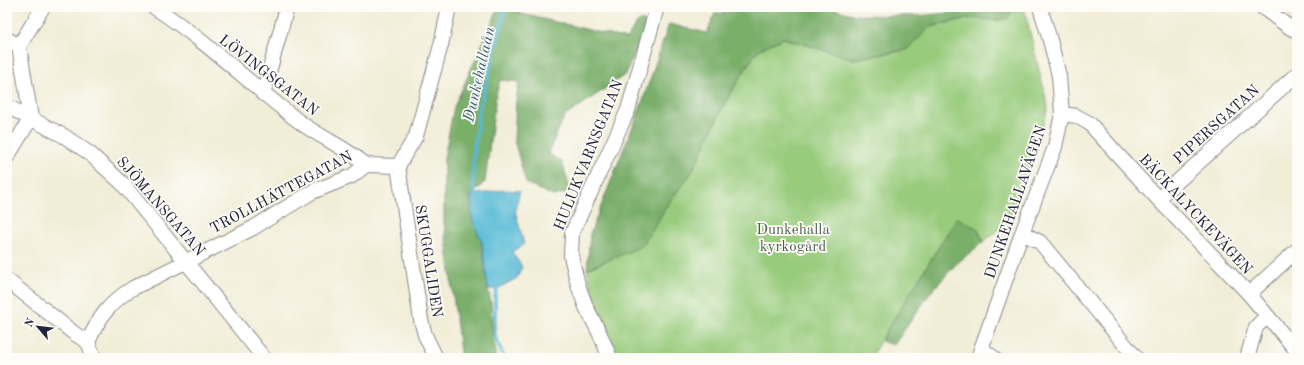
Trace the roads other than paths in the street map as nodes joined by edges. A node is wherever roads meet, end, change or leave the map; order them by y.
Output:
1 (43, 7) edge
2 (154, 7) edge
3 (288, 7) edge
4 (449, 7) edge
5 (657, 7) edge
6 (1262, 7) edge
7 (1040, 9) edge
8 (1297, 31) edge
9 (13, 42) edge
10 (1297, 74) edge
11 (263, 94) junction
12 (7, 106) edge
13 (1062, 114) junction
14 (32, 118) junction
15 (7, 157) edge
16 (366, 165) junction
17 (398, 166) junction
18 (1158, 199) junction
19 (1022, 233) junction
20 (1297, 250) edge
21 (187, 262) junction
22 (7, 280) edge
23 (1249, 294) junction
24 (1267, 316) junction
25 (88, 342) junction
26 (1297, 351) edge
27 (979, 353) edge
28 (94, 358) edge
29 (264, 358) edge
30 (436, 358) edge
31 (610, 358) edge
32 (994, 358) edge
33 (1136, 358) edge
34 (1247, 358) edge

1 - 9 street
2 - 11 street, LÖVINGSGATAN
3 - 11 street
4 - 17 street
5 - 31 street, HULUKVARNSGATAN
6 - 8 street
7 - 13 street, DUNKEHALLAVÄGEN
9 - 14 street
10 - 18 street, PIPERSGATAN
11 - 16 street, LÖVINGSGATAN
12 - 14 street, SJÖMANSGATAN
13 - 18 street, BÄCKALYCKEVÄGEN
13 - 19 street, DUNKEHALLAVÄGEN
14 - 15 street
14 - 21 street, SJÖMANSGATAN
16 - 17 street, TROLLHÄTTEGATAN
16 - 21 street, TROLLHÄTTEGATAN
17 - 30 street, SKUGGALIDEN
18 - 23 street, BÄCKALYCKEVÄGEN
19 - 27 street, DUNKEHALLAVÄGEN
19 - 33 street
20 - 23 street
21 - 25 street, TROLLHÄTTEGATAN
21 - 29 street, SJÖMANSGATAN
22 - 25 street
23 - 24 street, BÄCKALYCKEVÄGEN
24 - 26 street, BÄCKALYCKEVÄGEN
24 - 34 street
25 - 28 street
27 - 32 street

